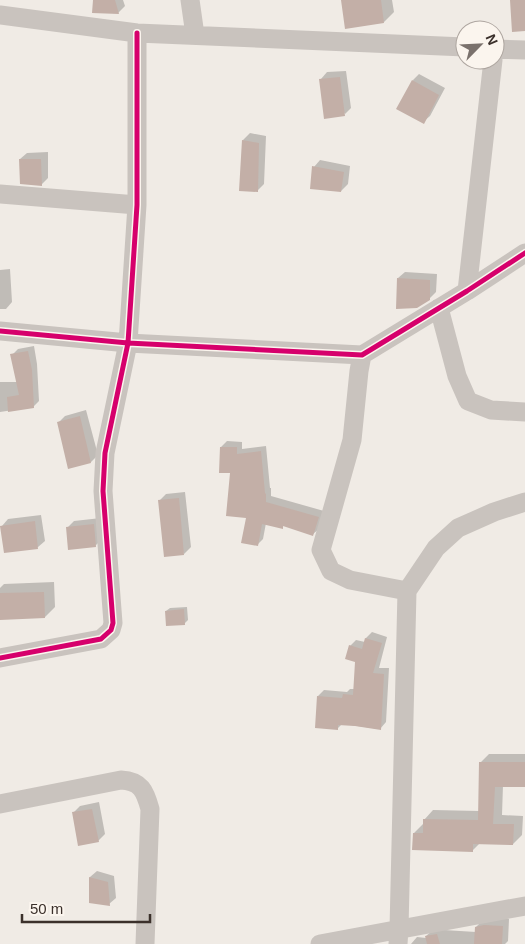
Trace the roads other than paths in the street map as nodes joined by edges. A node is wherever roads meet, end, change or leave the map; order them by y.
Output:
1 (190, 0) edge
2 (0, 15) edge
3 (137, 33) junction
4 (194, 35) junction
5 (455, 47) edge
6 (505, 49) edge
7 (525, 50) edge
8 (492, 70) edge
9 (0, 194) edge
10 (137, 205) junction
11 (525, 253) edge
12 (466, 292) junction
13 (439, 308) junction
14 (0, 331) edge
15 (128, 343) junction
16 (362, 355) junction
17 (525, 412) edge
18 (525, 502) edge
19 (407, 591) junction
20 (0, 658) edge
21 (0, 804) edge
22 (525, 906) edge
23 (398, 937) edge
24 (145, 944) edge
25 (320, 944) edge

1 - 4 street
2 - 3 street
3 - 4 street
3 - 10 street
4 - 5 street
6 - 7 street
8 - 12 street
9 - 10 street
10 - 15 street
11 - 12 street
12 - 13 street
13 - 16 street
13 - 17 street
14 - 15 street
15 - 16 street
15 - 20 street
16 - 19 street
18 - 19 street
19 - 23 street
21 - 24 street
22 - 23 street
23 - 25 street

